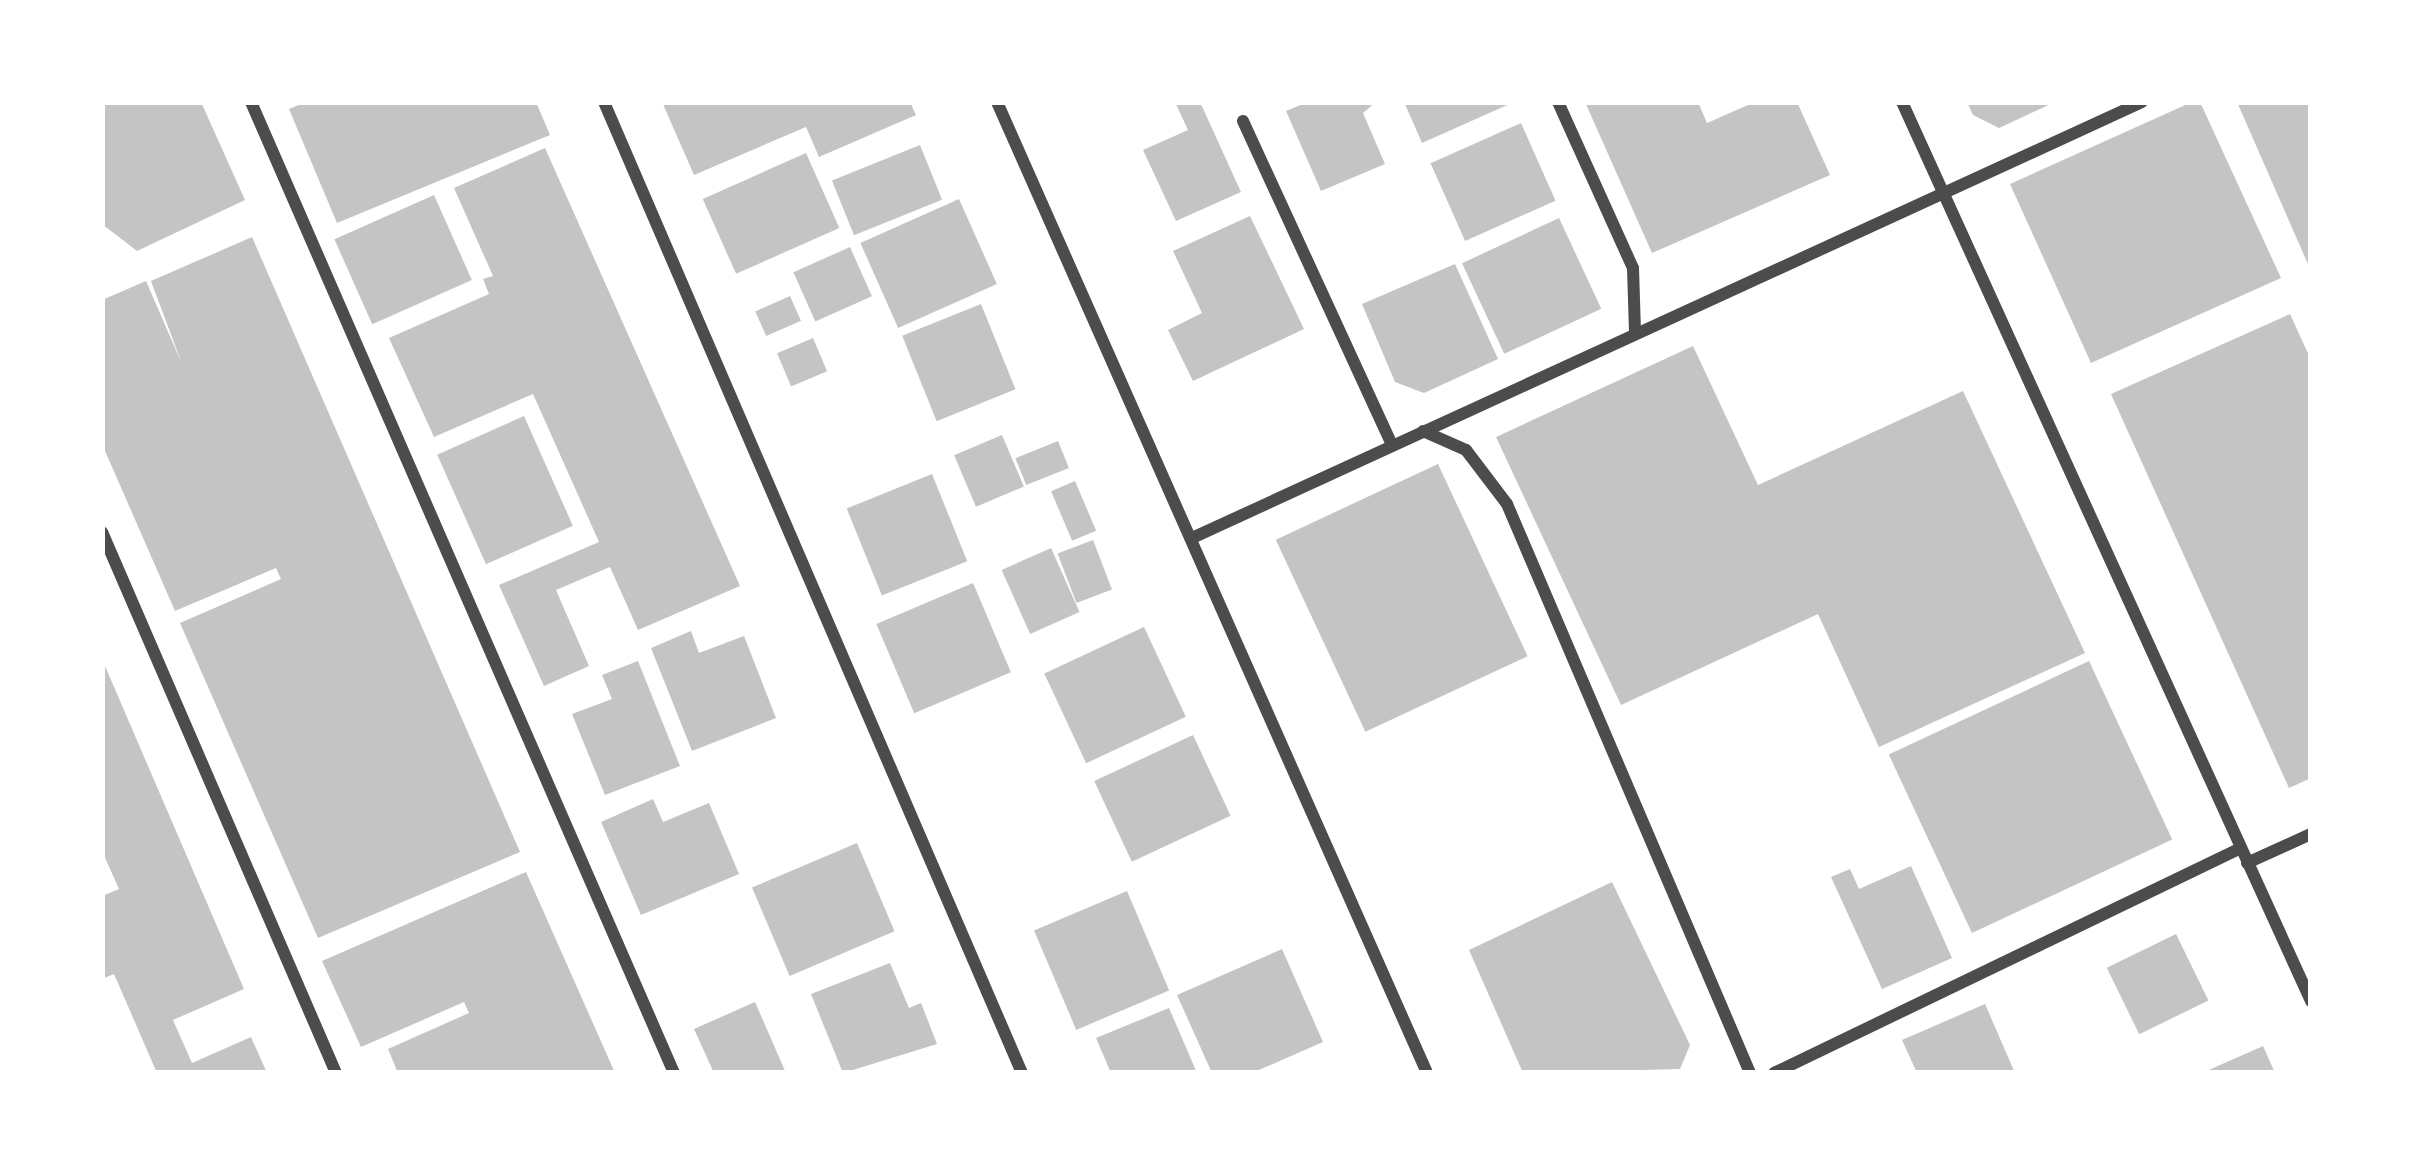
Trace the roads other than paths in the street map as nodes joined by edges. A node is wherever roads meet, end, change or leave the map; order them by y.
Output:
1 (251, 102) edge
2 (604, 102) edge
3 (997, 102) edge
4 (1558, 102) edge
5 (1902, 102) edge
6 (2142, 102) edge
7 (1243, 121) dead end
8 (1942, 191) junction
9 (1635, 333) junction
10 (1424, 431) junction
11 (1392, 445) junction
12 (102, 532) edge
13 (1192, 538) junction
14 (2311, 834) edge
15 (2241, 848) junction
16 (2247, 863) junction
17 (2311, 1001) edge
18 (336, 1073) edge
19 (674, 1073) edge
20 (1022, 1073) edge
21 (1427, 1073) edge
22 (1750, 1073) edge
23 (1774, 1073) edge

1 - 19 street
2 - 20 street
3 - 13 street
4 - 9 street
5 - 8 street
6 - 8 street
7 - 11 street
8 - 9 street
8 - 15 street
9 - 10 street
10 - 11 street
10 - 22 street
11 - 13 street
12 - 18 street
13 - 21 street
14 - 16 street
15 - 16 street
15 - 23 street
16 - 17 street

